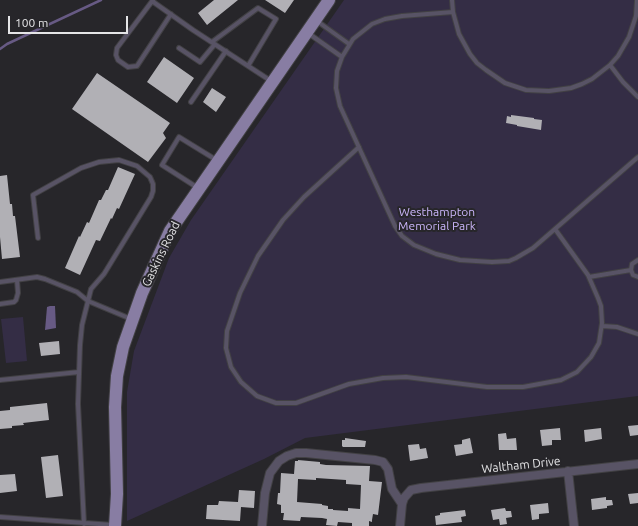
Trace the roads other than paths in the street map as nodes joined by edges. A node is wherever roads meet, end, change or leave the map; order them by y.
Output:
1 (152, 0) edge
2 (329, 0) edge
3 (452, 0) edge
4 (638, 0) edge
5 (453, 12) junction
6 (171, 14) junction
7 (316, 20) junction
8 (307, 32) junction
9 (213, 43) junction
10 (349, 44) junction
11 (179, 48) dead end
12 (226, 51) junction
13 (342, 57) junction
14 (610, 65) junction
15 (248, 66) junction
16 (273, 82) junction
17 (638, 97) edge
18 (191, 102) dead end
19 (359, 147) junction
20 (638, 157) edge
21 (218, 161) junction
22 (199, 189) junction
23 (555, 229) junction
24 (38, 238) dead end
25 (638, 260) edge
26 (631, 270) junction
27 (589, 277) junction
28 (638, 277) edge
29 (16, 280) junction
30 (0, 282) edge
31 (88, 301) junction
32 (0, 304) edge
33 (133, 320) junction
34 (602, 326) junction
35 (638, 334) edge
36 (79, 372) junction
37 (0, 380) edge
38 (638, 464) edge
39 (568, 471) junction
40 (402, 504) junction
41 (0, 517) edge
42 (84, 524) junction
43 (115, 526) edge
44 (262, 526) edge
45 (400, 526) edge
46 (574, 526) edge

1 - 6 lane
1 - 6 lane
2 - 7 main road, Gaskins Road
3 - 5 lane
4 - 14 lane
5 - 10 lane
5 - 14 lane
6 - 9 lane
7 - 8 main road, Gaskins Road
7 - 10 lane
8 - 13 lane
8 - 16 main road, Gaskins Road
9 - 11 lane
9 - 12 lane
9 - 15 lane
10 - 13 lane
12 - 15 lane
12 - 18 lane
13 - 19 lane
14 - 17 lane
15 - 16 lane
16 - 21 main road, Gaskins Road
19 - 23 lane
19 - 34 lane
20 - 23 lane
21 - 22 main road, Gaskins Road
21 - 22 lane
22 - 33 main road, Gaskins Road
23 - 27 lane
24 - 31 lane
25 - 26 lane
26 - 27 lane
26 - 28 lane
27 - 34 lane
29 - 30 lane
29 - 31 lane
29 - 32 lane
31 - 33 lane
31 - 36 lane
33 - 43 main road, Gaskins Road
34 - 35 lane
36 - 37 lane
36 - 42 lane
38 - 39 street, Waltham Drive
39 - 40 street, Waltham Drive
39 - 46 street
40 - 44 street
40 - 45 street
41 - 42 lane
42 - 43 lane

